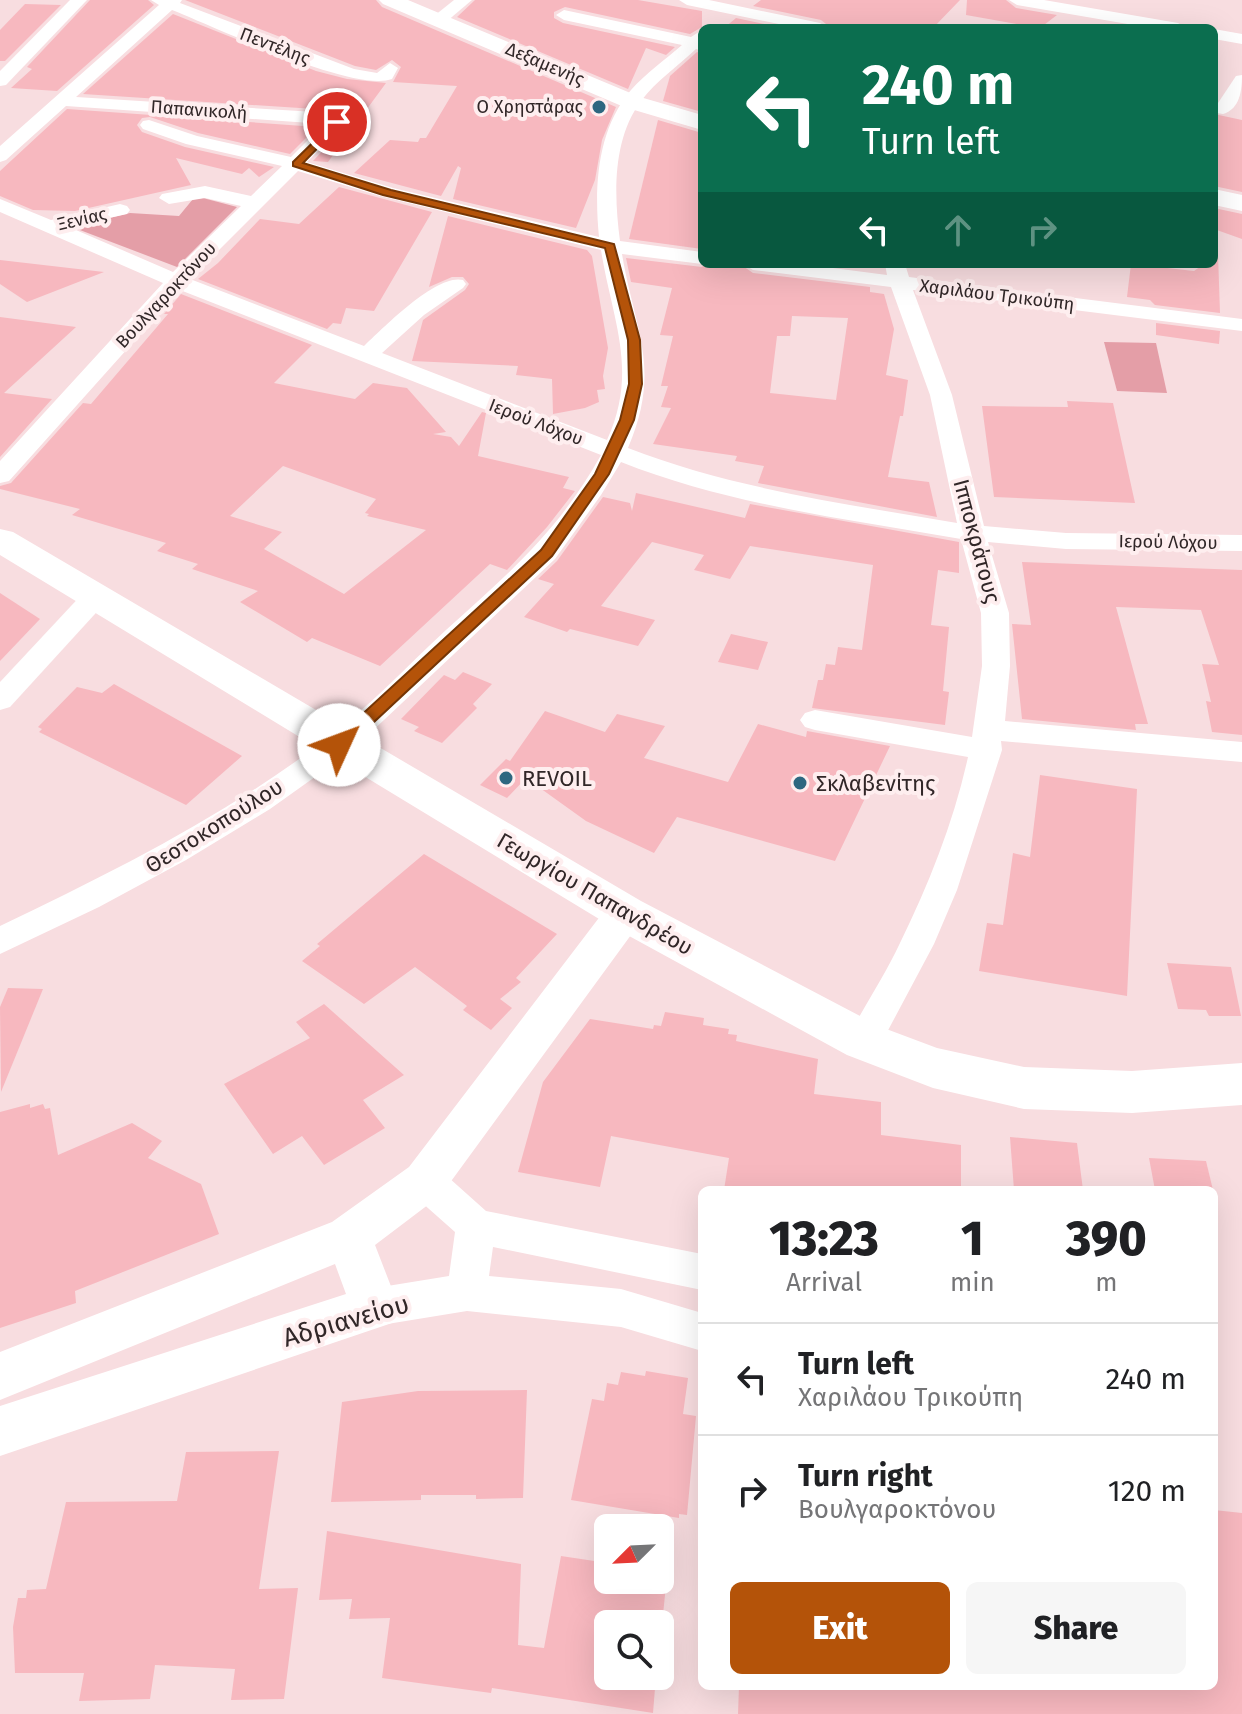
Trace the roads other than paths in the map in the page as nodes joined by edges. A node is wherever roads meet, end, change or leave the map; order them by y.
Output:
1 (79, 0) edge
2 (390, 0) edge
3 (464, 0) edge
4 (687, 0) edge
5 (1017, 0) edge
6 (1103, 0) edge
7 (167, 1) edge
8 (732, 4) edge
9 (1088, 13) junction
10 (564, 15) dead end
11 (440, 19) junction
12 (713, 24) edge
13 (805, 24) edge
14 (1075, 24) edge
15 (1154, 24) edge
16 (1218, 35) edge
17 (1242, 39) edge
18 (698, 42) edge
19 (698, 43) edge
20 (390, 68) dead end
21 (1242, 80) edge
22 (0, 81) edge
23 (63, 101) junction
24 (632, 102) junction
25 (1219, 108) edge
26 (1242, 113) edge
27 (335, 121) joint
28 (698, 122) edge
29 (149, 125) dead end
30 (0, 156) edge
31 (296, 164) junction
32 (169, 198) dead end
33 (1218, 198) edge
34 (255, 203) junction
35 (1242, 203) edge
36 (0, 205) edge
37 (120, 210) dead end
38 (45, 227) junction
39 (610, 246) junction
40 (698, 257) edge
41 (817, 268) edge
42 (897, 273) edge
43 (176, 281) junction
44 (456, 284) dead end
45 (1242, 325) edge
46 (366, 356) junction
47 (612, 452) junction
48 (0, 476) edge
49 (972, 533) junction
50 (0, 540) edge
51 (1242, 543) edge
52 (95, 597) junction
53 (0, 700) edge
54 (815, 720) dead end
55 (989, 740) junction
56 (339, 745) junction
57 (1242, 752) edge
58 (625, 913) junction
59 (0, 941) edge
60 (864, 1041) junction
61 (1242, 1084) edge
62 (425, 1181) junction
63 (476, 1226) junction
64 (349, 1237) junction
65 (698, 1271) edge
66 (467, 1292) junction
67 (375, 1307) junction
68 (698, 1331) edge
69 (0, 1376) edge
70 (0, 1431) edge

1 - 22 street
2 - 11 main road, Δεξαμενής
3 - 11 street
4 - 8 street
5 - 9 street
6 - 9 street
7 - 20 street, Πεντέλης
7 - 23 street
8 - 12 street
8 - 13 street
9 - 14 street
9 - 15 street
10 - 18 street
11 - 24 main road, Δεξαμενής
16 - 17 street
19 - 24 street, Θεοτοκοπούλου
21 - 25 street
23 - 27 street, Παπανικολή
23 - 30 street
24 - 28 main road, Δεξαμενής
24 - 39 street, Θεοτοκοπούλου
25 - 26 street
27 - 31 street, Βουλγαροκτόνου
29 - 31 street
31 - 34 street, Βουλγαροκτόνου
31 - 39 street
32 - 34 street
33 - 35 main road
34 - 43 street, Βουλγαροκτόνου
36 - 38 street, Ιερού Λόχου
37 - 38 street, Ξενίας
38 - 43 street, Ιερού Λόχου
39 - 40 street
39 - 47 street, Θεοτοκοπούλου
41 - 42 street, Χαριλάου Τρικούπη
42 - 45 street, Χαριλάου Τρικούπη
42 - 49 street, Ιπποκράτους
43 - 46 street, Ιερού Λόχου
43 - 48 street, Βουλγαροκτόνου
44 - 46 street
46 - 47 street, Ιερού Λόχου
47 - 49 street, Ιερού Λόχου
47 - 56 street, Θεοτοκοπούλου
49 - 51 street, Ιερού Λόχου
49 - 55 street, Ιπποκράτους
50 - 52 main road, Γεωργίου Παπανδρέου
52 - 53 street
52 - 56 main road, Γεωργίου Παπανδρέου
54 - 55 street
55 - 57 street
55 - 60 street, Ιπποκράτους
56 - 58 main road, Γεωργίου Παπανδρέου
56 - 59 street, Θεοτοκοπούλου
58 - 60 main road, Γεωργίου Παπανδρέου
58 - 62 street
60 - 61 main road, Γεωργίου Παπανδρέου
62 - 63 street
62 - 64 street
63 - 65 street
63 - 66 street
64 - 67 street
64 - 69 street
66 - 67 street, Αδριανείου
66 - 68 street, Αδριανείου
67 - 70 street, Αδριανείου

